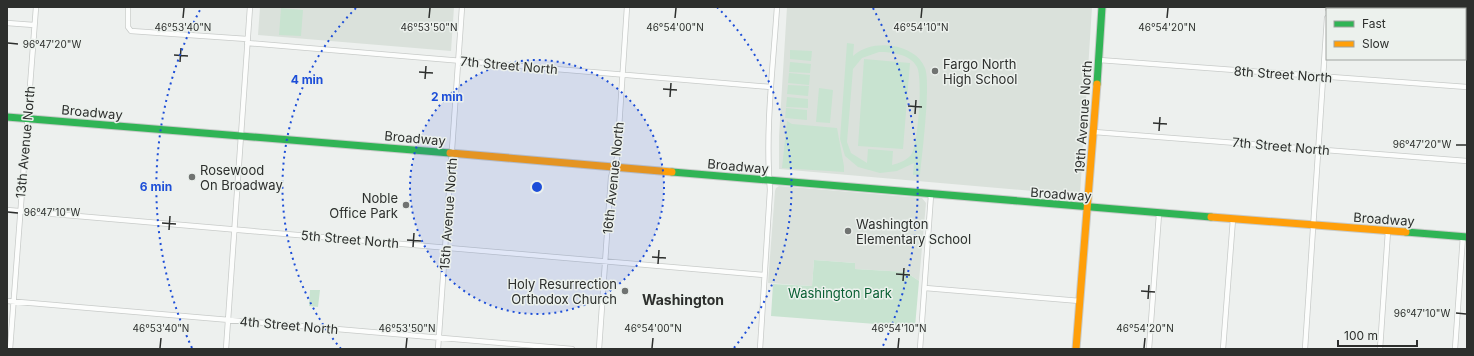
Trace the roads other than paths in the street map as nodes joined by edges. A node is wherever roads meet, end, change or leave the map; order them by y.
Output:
1 (36, 7) edge
2 (128, 7) edge
3 (250, 7) edge
4 (462, 7) edge
5 (627, 7) edge
6 (777, 7) edge
7 (1102, 7) edge
8 (1357, 7) edge
9 (1371, 8) edge
10 (7, 23) edge
11 (34, 25) junction
12 (1326, 33) edge
13 (247, 41) junction
14 (1099, 60) junction
15 (459, 61) junction
16 (622, 75) junction
17 (1323, 77) junction
18 (772, 87) junction
19 (1467, 87) edge
20 (7, 117) edge
21 (28, 119) junction
22 (1094, 132) junction
23 (240, 136) junction
24 (1318, 150) junction
25 (452, 153) junction
26 (1467, 161) edge
27 (613, 168) junction
28 (769, 180) junction
29 (931, 195) junction
30 (1088, 208) junction
31 (7, 210) edge
32 (19, 211) junction
33 (1159, 214) junction
34 (1232, 219) junction
35 (1313, 225) junction
36 (234, 230) junction
37 (1388, 231) junction
38 (1465, 237) edge
39 (446, 247) junction
40 (606, 261) junction
41 (764, 275) junction
42 (925, 288) junction
43 (7, 301) edge
44 (13, 301) junction
45 (1080, 301) junction
46 (228, 320) junction
47 (439, 338) junction
48 (10, 349) edge
49 (226, 349) edge
50 (438, 349) edge
51 (572, 349) edge
52 (599, 349) edge
53 (760, 349) edge
54 (920, 349) edge
55 (1076, 349) edge
56 (1149, 349) edge
57 (1223, 349) edge
58 (1305, 349) edge
59 (1380, 349) edge
60 (1454, 349) edge

1 - 11 street, 13th Avenue North
2 - 13 street, 7th Street North
3 - 13 street
4 - 15 street, 15th Avenue North
5 - 16 street, 16th Avenue North
6 - 18 street
7 - 14 street, 19th Avenue North
8 - 9 street
10 - 11 street
11 - 21 street, 13th Avenue North
12 - 17 street
13 - 15 street, 7th Street North
13 - 23 street
14 - 17 street, 8th Street North
14 - 22 street, 19th Avenue North
15 - 16 street, 7th Street North
15 - 25 street, 15th Avenue North
16 - 18 street, 7th Street North
16 - 27 street, 16th Avenue North
17 - 19 street, 8th Street North
17 - 24 street
18 - 28 street
20 - 21 street, Broadway
21 - 23 street, Broadway
21 - 32 street, 13th Avenue North
22 - 24 street, 7th Street North
22 - 30 street, 19th Avenue North
23 - 25 street, Broadway
23 - 36 street
24 - 26 street, 7th Street North
24 - 35 street
25 - 27 street, Broadway
25 - 39 street, 15th Avenue North
27 - 28 street, Broadway
27 - 40 street, 16th Avenue North
28 - 29 street, Broadway
28 - 41 street
29 - 30 street, Broadway
29 - 42 street
30 - 33 street, Broadway
30 - 45 street, 19th Avenue North
31 - 32 street, 5th Street North
32 - 36 street, 5th Street North
32 - 44 street, 13th Avenue North
33 - 34 street, Broadway
33 - 56 street
34 - 35 street, Broadway
34 - 57 street
35 - 37 street, Broadway
35 - 58 street
36 - 39 street, 5th Street North
36 - 46 street
37 - 38 street, Broadway
37 - 59 street
38 - 60 street
39 - 40 street, 5th Street North
39 - 47 street, 15th Avenue North
40 - 41 street, 5th Street North
40 - 52 street, 16th Avenue North
41 - 53 street
42 - 45 street
42 - 54 street
43 - 44 street, 4th Street North
44 - 46 street, 4th Street North
44 - 48 street, 13th Avenue North
45 - 55 street, 19th Avenue North
46 - 47 street, 4th Street North
46 - 49 street
47 - 50 street, 15th Avenue North
47 - 51 street, 4th Street North

